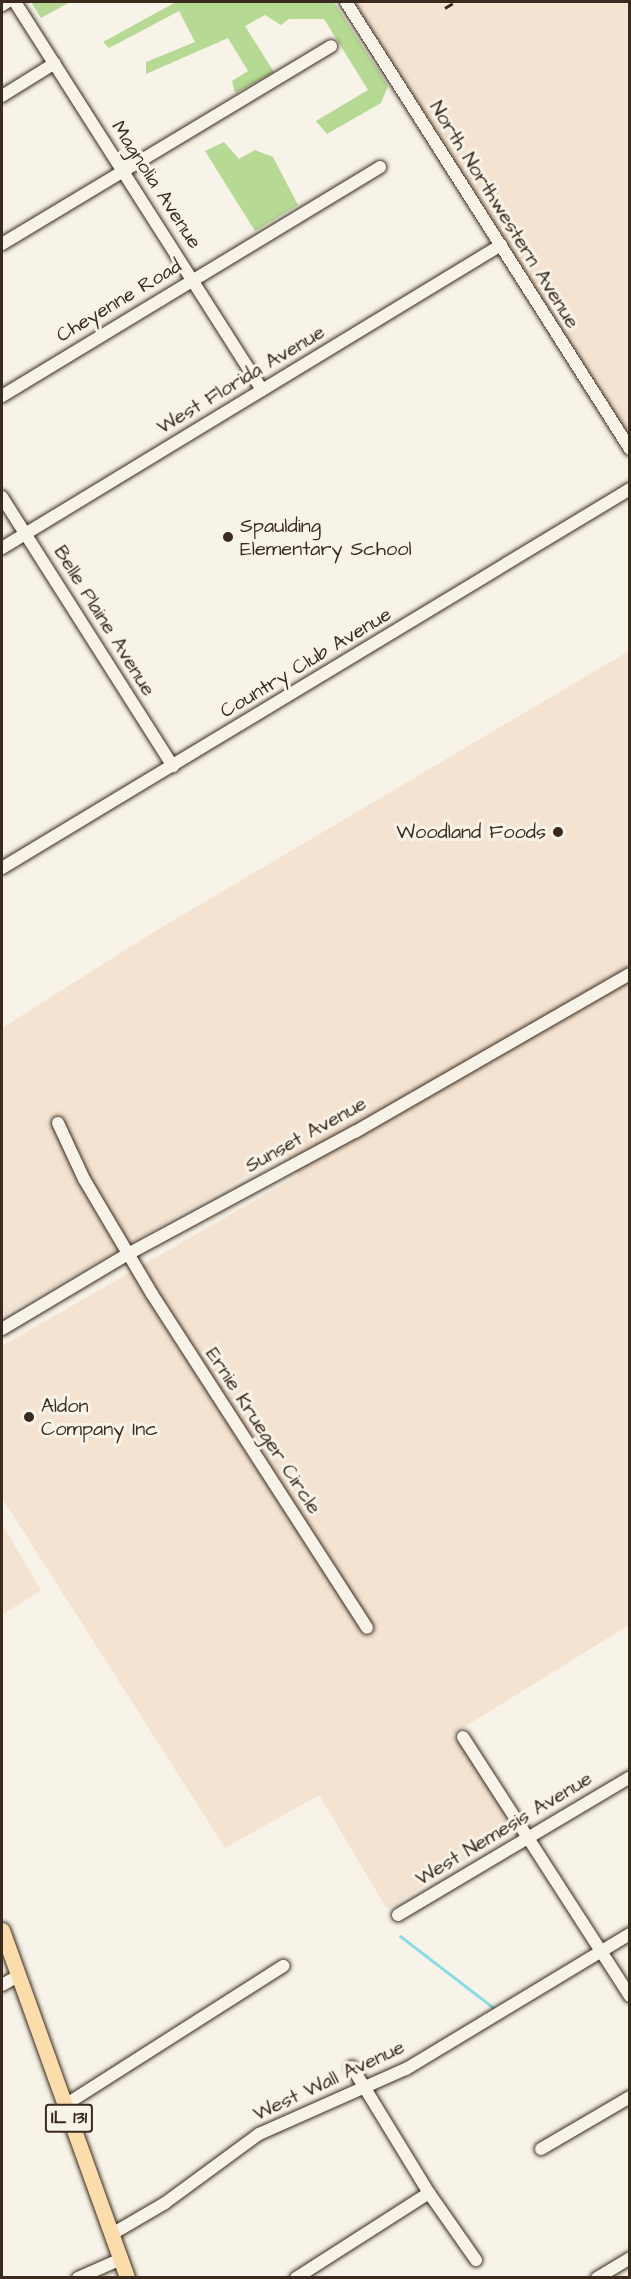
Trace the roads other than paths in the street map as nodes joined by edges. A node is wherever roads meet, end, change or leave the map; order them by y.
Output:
1 (7, 2) edge
2 (15, 2) edge
3 (346, 2) edge
4 (2, 5) edge
5 (331, 46) dead end
6 (55, 63) junction
7 (2, 96) edge
8 (380, 167) dead end
9 (123, 170) junction
10 (2, 244) edge
11 (501, 246) junction
12 (192, 279) junction
13 (262, 390) junction
14 (2, 396) edge
15 (630, 449) edge
16 (630, 489) edge
17 (2, 497) edge
18 (25, 534) junction
19 (2, 548) edge
20 (173, 766) junction
21 (2, 868) edge
22 (630, 974) edge
23 (58, 1123) dead end
24 (128, 1254) junction
25 (2, 1329) edge
26 (367, 1628) dead end
27 (463, 1737) dead end
28 (630, 1777) edge
29 (527, 1838) junction
30 (398, 1915) dead end
31 (2, 1930) edge
32 (630, 1934) edge
33 (601, 1952) junction
34 (283, 1966) dead end
35 (18, 1976) junction
36 (2, 1985) edge
37 (630, 1996) edge
38 (352, 2067) dead end
39 (365, 2090) junction
40 (630, 2097) edge
41 (65, 2104) junction
42 (541, 2149) dead end
43 (429, 2193) junction
44 (112, 2234) junction
45 (630, 2258) edge
46 (121, 2259) junction
47 (476, 2260) dead end
48 (78, 2277) edge
49 (127, 2277) edge
50 (296, 2277) edge
51 (597, 2277) edge

1 - 4 street
2 - 6 street, Magnolia Avenue
3 - 11 street, North Northwestern Avenue
5 - 9 street
6 - 7 street
6 - 9 street, Magnolia Avenue
8 - 12 street, Cheyenne Road
9 - 10 street
9 - 12 street, Magnolia Avenue
11 - 13 street, West Florida Avenue
11 - 15 street, North Northwestern Avenue
12 - 13 street, Magnolia Avenue
12 - 14 street, Cheyenne Road
13 - 18 street, West Florida Avenue
16 - 20 street, Country Club Avenue
17 - 18 street, Belle Plaine Avenue
18 - 19 street, West Florida Avenue
18 - 20 street, Belle Plaine Avenue
20 - 21 street, Country Club Avenue
22 - 24 street, Sunset Avenue
23 - 24 street, Ernie Krueger Circle
24 - 25 street, Sunset Avenue
24 - 26 street, Ernie Krueger Circle
27 - 29 street
28 - 29 street, West Nemesis Avenue
29 - 30 street, West Nemesis Avenue
29 - 33 street
31 - 35 main road, IL 131
32 - 33 street, West Wall Avenue
33 - 37 street
33 - 39 street, West Wall Avenue
34 - 41 street
35 - 36 street
35 - 41 main road, IL 131
38 - 39 street
39 - 43 street
39 - 44 street, West Wall Avenue
40 - 42 street
41 - 44 main road, IL 131
43 - 47 street
43 - 50 street
44 - 46 main road, IL 131
45 - 51 street
46 - 48 street
46 - 49 main road, IL 131

